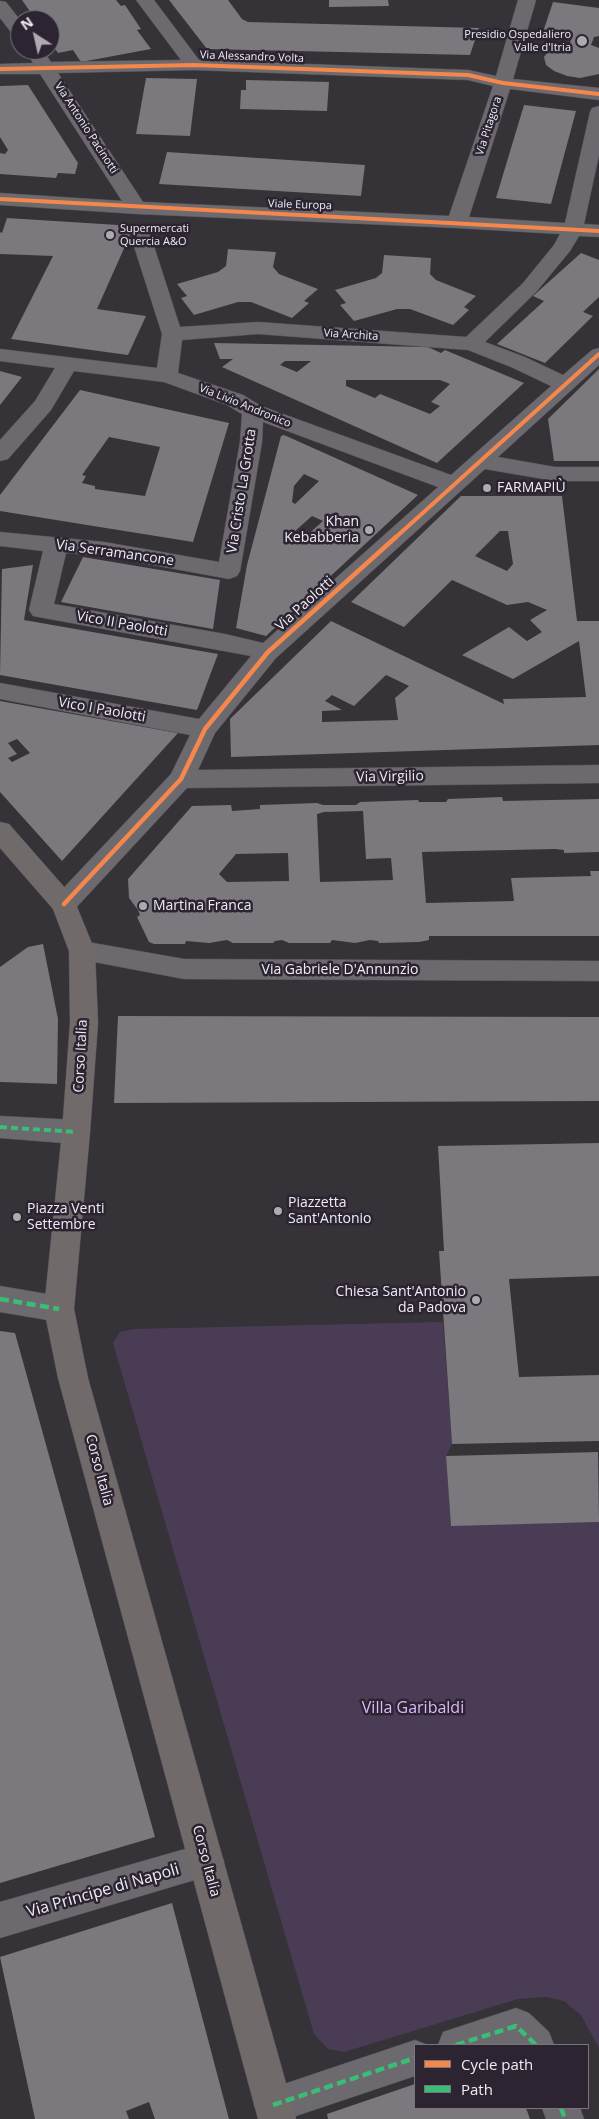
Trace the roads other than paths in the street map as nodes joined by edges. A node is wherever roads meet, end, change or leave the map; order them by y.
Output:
1 (145, 0) edge
2 (527, 0) edge
3 (0, 6) edge
4 (10, 19) edge
5 (40, 60) edge
6 (194, 65) junction
7 (46, 68) junction
8 (0, 69) edge
9 (503, 83) junction
10 (599, 94) edge
11 (599, 112) edge
12 (0, 199) edge
13 (137, 208) junction
14 (457, 222) junction
15 (573, 229) junction
16 (599, 231) edge
17 (141, 237) dead end
18 (172, 334) junction
19 (471, 344) junction
20 (599, 354) edge
21 (0, 355) edge
22 (68, 364) junction
23 (167, 376) junction
24 (564, 384) junction
25 (253, 411) junction
26 (0, 454) edge
27 (480, 461) junction
28 (599, 474) edge
29 (453, 484) junction
30 (2, 543) edge
31 (56, 544) junction
32 (229, 571) joint
33 (268, 652) junction
34 (0, 692) edge
35 (205, 729) junction
36 (599, 774) edge
37 (181, 779) junction
38 (0, 831) edge
39 (64, 904) junction
40 (82, 951) junction
41 (599, 971) edge
42 (0, 1127) edge
43 (76, 1132) junction
44 (0, 1298) edge
45 (59, 1309) junction
46 (206, 1861) junction
47 (0, 1920) edge
48 (459, 2044) edge
49 (535, 2044) edge
50 (414, 2058) edge
51 (275, 2112) edge

1 - 6 street
2 - 9 street, Via Pitagora
3 - 4 street
5 - 7 street, Via Antonio Pacinotti
6 - 7 street, Via Alessandro Volta
6 - 9 street, Via Alessandro Volta
7 - 8 street, Via Alessandro Volta
7 - 13 street, Via Antonio Pacinotti
9 - 10 street, Via Alessandro Volta
9 - 14 street, Via Pitagora
11 - 15 street
12 - 13 street, Viale Europa
13 - 14 street, Viale Europa
14 - 15 street, Viale Europa
15 - 16 street, Viale Europa
15 - 19 street
17 - 18 street
18 - 19 street, Via Archita
18 - 23 street
19 - 24 street, Via Archita
20 - 24 street, Via Paolotti
21 - 22 street, Via Livio Andronico
22 - 23 street, Via Livio Andronico
22 - 26 street
23 - 25 street, Via Livio Andronico
24 - 27 street, Via Paolotti
25 - 29 street, Via Livio Andronico
25 - 32 street, Via Cristo La Grotta
27 - 28 street
27 - 29 street, Via Paolotti
29 - 33 street, Via Paolotti
30 - 31 street, Via Serramancone
31 - 32 street, Via Serramancone
31 - 33 street, Vico II Paolotti
33 - 35 street, Via Paolotti
34 - 35 street, Vico I Paolotti
35 - 37 street, Via Paolotti
36 - 37 street, Via Virgilio
37 - 39 street, Via Paolotti
38 - 39 main road, Corso Italia
39 - 40 main road, Corso Italia
40 - 41 street, Via Gabriele D'Annunzio
40 - 43 main road, Corso Italia
42 - 43 street
43 - 45 main road, Corso Italia
44 - 45 street
45 - 46 main road, Corso Italia
46 - 47 street, Via Principe di Napoli
46 - 51 main road, Corso Italia
48 - 49 street
50 - 51 street

